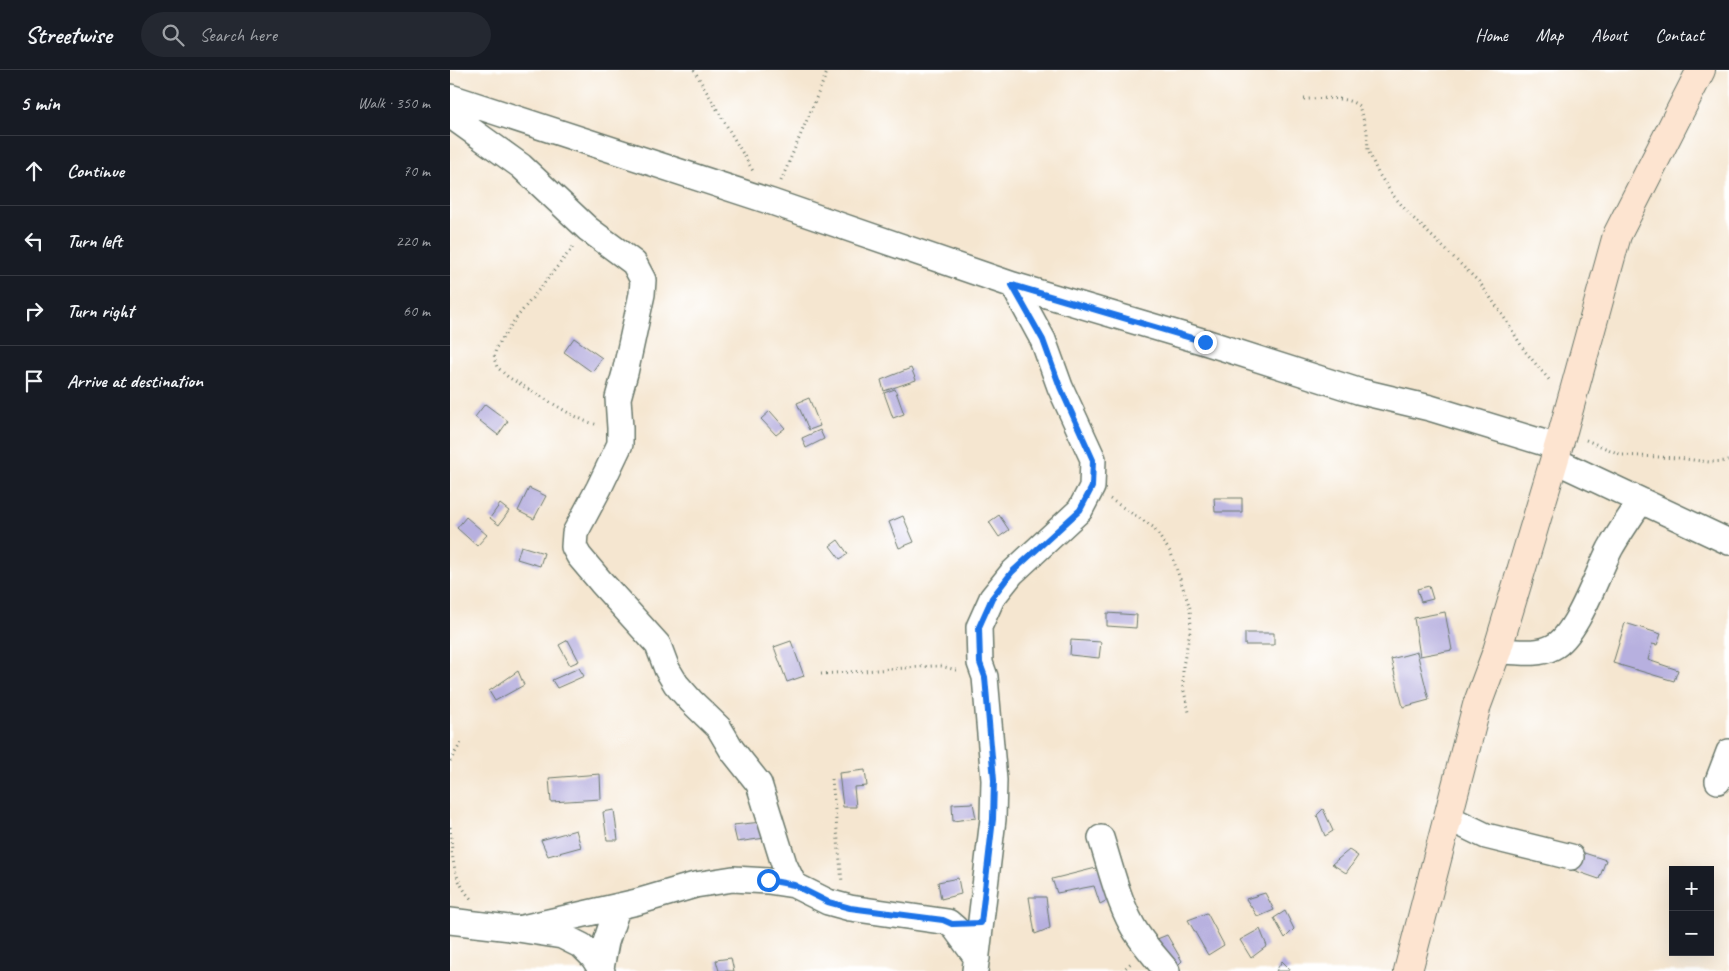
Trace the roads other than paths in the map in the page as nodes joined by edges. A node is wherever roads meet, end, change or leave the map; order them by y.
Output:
1 (1701, 70) edge
2 (450, 97) edge
3 (455, 127) edge
4 (1012, 285) junction
5 (1558, 446) junction
6 (1641, 501) junction
7 (1729, 542) edge
8 (1497, 650) junction
9 (1729, 752) edge
10 (1718, 780) dead end
11 (1449, 818) junction
12 (1101, 838) dead end
13 (1571, 857) dead end
14 (794, 885) junction
15 (618, 906) junction
16 (450, 922) edge
17 (981, 923) junction
18 (952, 924) junction
19 (518, 929) junction
20 (976, 965) edge
21 (601, 970) edge
22 (1167, 971) edge
23 (1408, 971) edge

1 - 5 street
2 - 4 street
3 - 14 street
4 - 5 street
4 - 17 street
5 - 6 street
5 - 8 street
6 - 7 street
6 - 8 street
8 - 11 street
9 - 10 street
11 - 13 street
11 - 23 street
12 - 22 street
14 - 15 street
14 - 18 street
15 - 19 street
15 - 21 street
16 - 19 street
17 - 18 street
17 - 20 street
18 - 20 street
19 - 21 street

